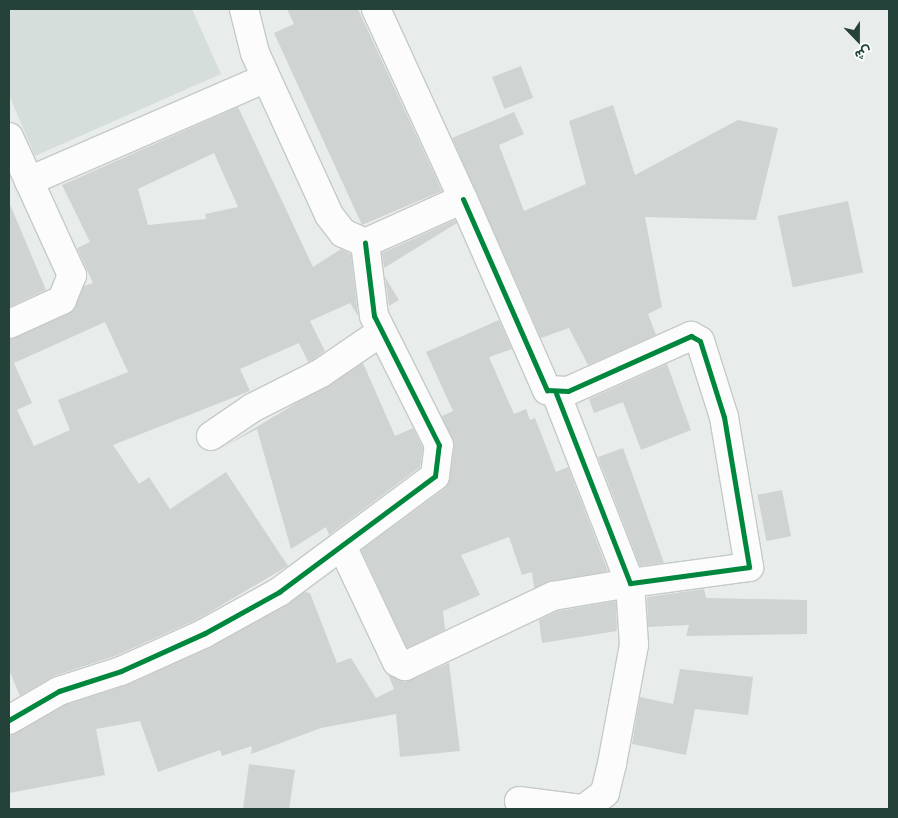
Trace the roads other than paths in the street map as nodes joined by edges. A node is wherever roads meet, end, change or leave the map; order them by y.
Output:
1 (244, 9) edge
2 (376, 9) edge
3 (266, 78) junction
4 (9, 137) edge
5 (29, 181) junction
6 (463, 198) junction
7 (364, 243) junction
8 (9, 324) edge
9 (381, 332) junction
10 (556, 393) junction
11 (211, 436) dead end
12 (344, 548) junction
13 (630, 584) junction
14 (9, 720) edge
15 (519, 801) dead end
16 (583, 809) edge

1 - 3 street
2 - 6 street
3 - 5 street
3 - 7 street
4 - 5 street
5 - 8 street
6 - 7 street
6 - 10 street
7 - 9 street
9 - 11 street
9 - 12 street
10 - 13 street
10 - 13 street
12 - 13 street
12 - 14 street
13 - 16 street
15 - 16 street

